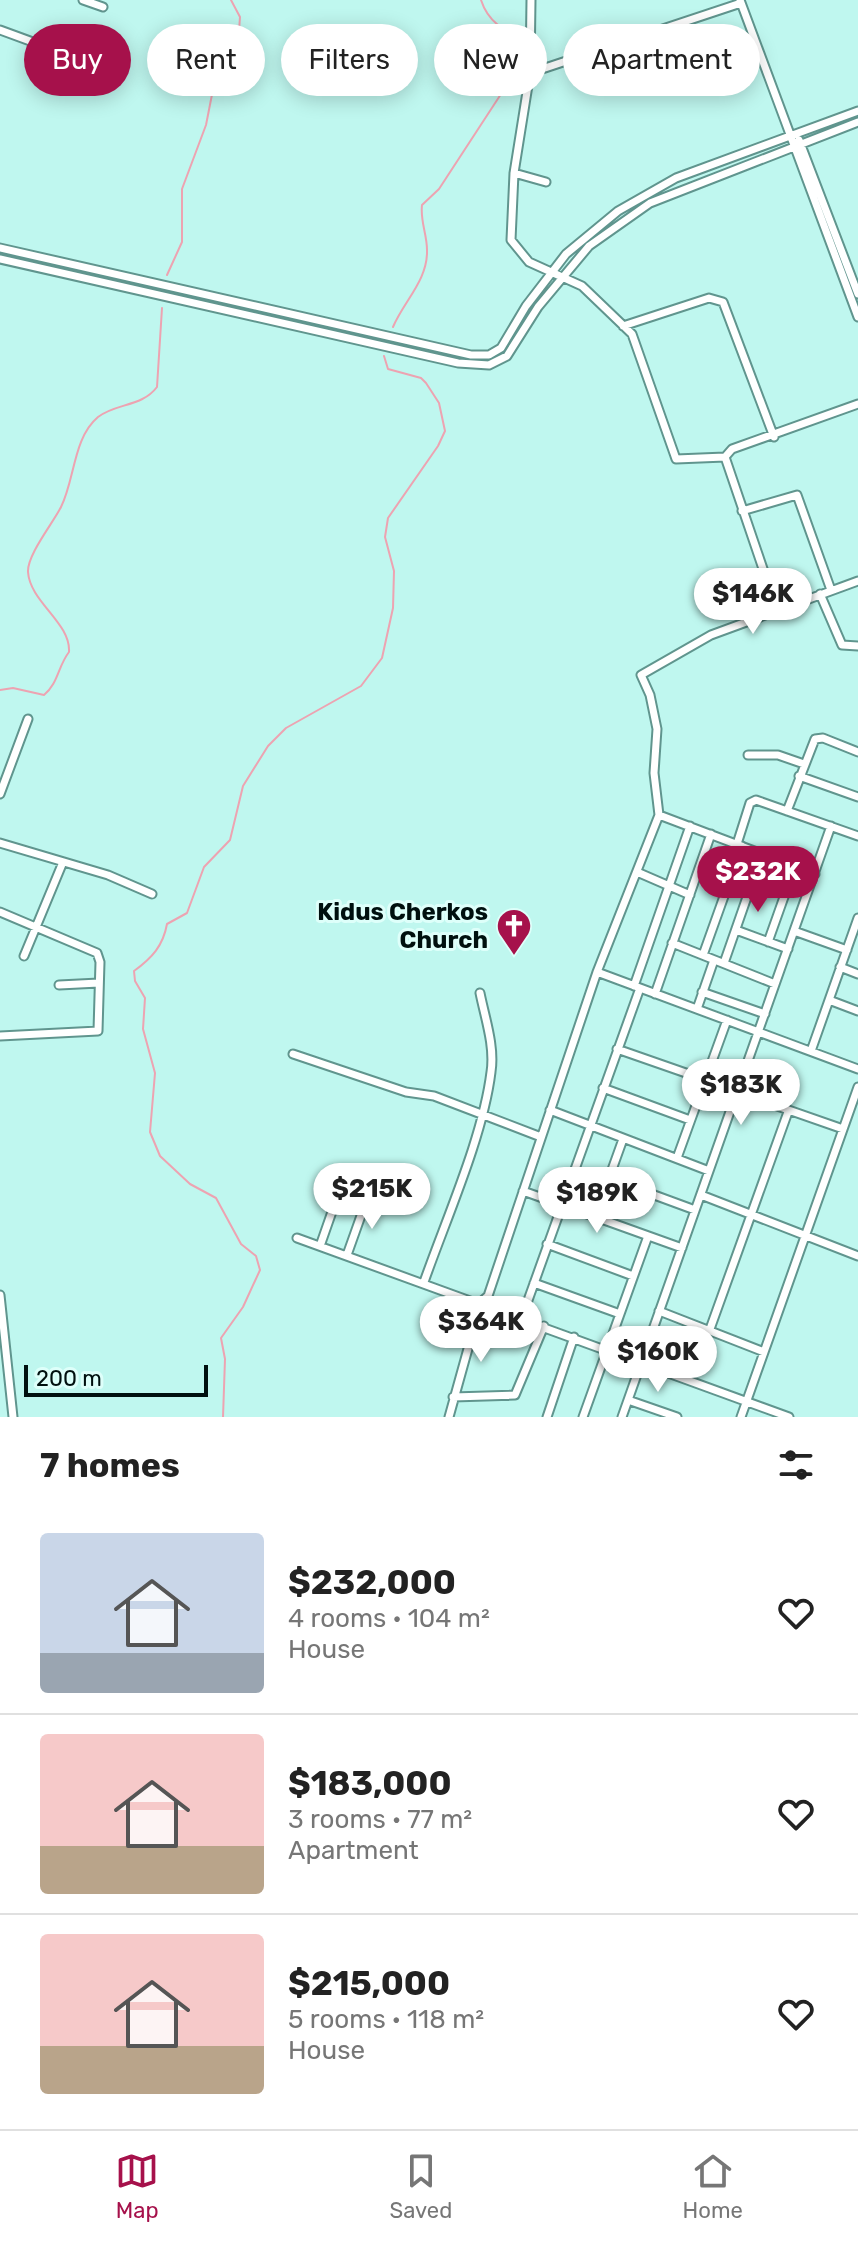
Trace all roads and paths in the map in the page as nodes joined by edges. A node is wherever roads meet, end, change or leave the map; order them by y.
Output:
1 (83, 0) edge
2 (531, 0) edge
3 (741, 2) edge
4 (103, 7) dead end
5 (531, 24) edge
6 (0, 30) edge
7 (24, 39) edge
8 (547, 67) edge
9 (526, 96) edge
10 (858, 111) edge
11 (858, 122) edge
12 (795, 140) junction
13 (514, 173) junction
14 (546, 182) dead end
15 (0, 248) edge
16 (0, 259) edge
17 (89, 269) junction
18 (552, 272) junction
19 (562, 275) junction
20 (88, 279) junction
21 (856, 296) edge
22 (230, 301) junction
23 (228, 310) junction
24 (858, 317) edge
25 (623, 326) junction
26 (858, 404) edge
27 (774, 437) junction
28 (725, 457) junction
29 (742, 511) junction
30 (858, 581) edge
31 (831, 590) junction
32 (820, 594) junction
33 (777, 610) junction
34 (858, 646) edge
35 (28, 719) dead end
36 (858, 752) edge
37 (748, 755) dead end
38 (804, 764) junction
39 (799, 776) junction
40 (0, 794) edge
41 (858, 797) edge
42 (787, 811) junction
43 (659, 815) junction
44 (690, 826) junction
45 (831, 826) junction
46 (711, 834) junction
47 (858, 836) edge
48 (0, 843) edge
49 (740, 845) junction
50 (762, 854) junction
51 (63, 862) junction
52 (795, 866) junction
53 (637, 872) junction
54 (815, 874) junction
55 (669, 885) junction
56 (152, 894) dead end
57 (690, 895) junction
58 (0, 912) edge
59 (858, 918) edge
60 (36, 927) junction
61 (736, 930) junction
62 (794, 931) junction
63 (855, 934) edge
64 (768, 942) junction
65 (672, 943) junction
66 (788, 949) junction
67 (847, 950) junction
68 (703, 955) junction
69 (24, 956) dead end
70 (714, 960) junction
71 (724, 963) junction
72 (840, 967) junction
73 (597, 972) junction
74 (858, 974) edge
75 (99, 983) junction
76 (775, 984) junction
77 (59, 985) dead end
78 (637, 987) junction
79 (702, 992) junction
80 (480, 993) dead end
81 (655, 994) junction
82 (829, 1000) junction
83 (697, 1009) junction
84 (858, 1011) edge
85 (765, 1014) junction
86 (727, 1020) junction
87 (759, 1032) junction
88 (0, 1036) edge
89 (617, 1049) junction
90 (811, 1051) junction
91 (293, 1054) dead end
92 (858, 1069) edge
93 (706, 1080) junction
94 (858, 1087) edge
95 (603, 1088) junction
96 (737, 1092) junction
97 (550, 1110) junction
98 (788, 1112) junction
99 (481, 1114) junction
100 (690, 1120) junction
101 (590, 1126) junction
102 (843, 1129) junction
103 (541, 1137) junction
104 (623, 1139) junction
105 (677, 1158) junction
106 (709, 1171) junction
107 (608, 1178) junction
108 (341, 1186) dead end
109 (523, 1191) junction
110 (701, 1195) junction
111 (368, 1196) dead end
112 (562, 1206) junction
113 (695, 1210) junction
114 (752, 1216) junction
115 (595, 1217) junction
116 (806, 1235) junction
117 (648, 1236) junction
118 (297, 1238) dead end
119 (547, 1244) junction
120 (320, 1246) junction
121 (682, 1248) junction
122 (347, 1255) junction
123 (858, 1256) edge
124 (633, 1276) junction
125 (424, 1282) junction
126 (534, 1283) junction
127 (0, 1295) edge
128 (481, 1302) junction
129 (1, 1307) edge
130 (659, 1311) junction
131 (620, 1314) junction
132 (522, 1317) junction
133 (544, 1326) junction
134 (710, 1329) junction
135 (574, 1337) junction
136 (3, 1349) edge
137 (607, 1349) junction
138 (764, 1352) junction
139 (641, 1362) junction
140 (453, 1397) junction
141 (628, 1400) junction
142 (747, 1401) junction
143 (13, 1417) edge
144 (449, 1417) edge
145 (547, 1417) edge
146 (583, 1417) edge
147 (622, 1417) edge
148 (677, 1417) edge
149 (741, 1417) edge
150 (789, 1417) edge

1 - 4 street
2 - 5 street
3 - 8 street
3 - 12 street
6 - 7 street
9 - 13 street
10 - 12 street
11 - 12 street
12 - 18 street
12 - 19 street
12 - 21 street
13 - 14 street
13 - 18 street
15 - 17 street
16 - 20 street
17 - 20 street
17 - 22 street
18 - 19 street
18 - 22 street
19 - 23 street
19 - 25 street
20 - 23 street
21 - 24 street
22 - 23 street
25 - 27 street
25 - 28 street
26 - 27 street
27 - 28 street
28 - 29 street
29 - 31 street
29 - 33 street
30 - 31 street
31 - 32 street
32 - 33 street
32 - 34 street
33 - 43 street
35 - 40 street
36 - 38 street
37 - 38 street
38 - 39 street
39 - 41 street
39 - 42 street
42 - 45 street
42 - 49 street
43 - 44 street
43 - 53 street
44 - 46 street
44 - 55 street
45 - 47 street
45 - 54 street
46 - 49 street
46 - 57 street
48 - 51 street
49 - 50 street
49 - 68 street
50 - 52 street
50 - 61 street
51 - 56 street
51 - 60 street
52 - 54 street
52 - 64 street
53 - 55 street
53 - 73 street
54 - 62 street
55 - 57 street
55 - 78 street
57 - 65 street
58 - 60 street
59 - 63 street
60 - 69 street
60 - 75 street
61 - 64 street
61 - 71 street
62 - 66 street
62 - 67 street
63 - 67 street
64 - 66 street
65 - 68 street
65 - 81 street
66 - 76 street
67 - 72 street
68 - 70 street
70 - 71 street
70 - 79 street
71 - 76 street
72 - 74 street
72 - 82 street
73 - 78 street
73 - 97 street
75 - 77 street
75 - 88 street
76 - 85 street
78 - 81 street
78 - 89 street
79 - 83 street
79 - 85 street
80 - 99 street
81 - 83 street
82 - 84 street
82 - 90 street
83 - 86 street
85 - 87 street
86 - 87 street
86 - 93 street
87 - 90 street
87 - 96 street
89 - 93 street
89 - 95 street
90 - 92 street
91 - 99 street
93 - 100 street
94 - 102 street
95 - 100 street
95 - 101 street
96 - 98 street
96 - 106 street
97 - 101 street
97 - 103 street
98 - 102 street
98 - 114 street
99 - 103 street
99 - 125 street
100 - 105 street
101 - 104 street
101 - 112 street
102 - 116 street
103 - 109 street
104 - 105 street
104 - 107 street
105 - 106 street
106 - 110 street
107 - 113 street
107 - 115 street
108 - 120 street
109 - 112 street
109 - 128 street
110 - 113 street
110 - 114 street
111 - 122 street
112 - 115 street
112 - 119 street
113 - 121 street
114 - 116 street
114 - 134 street
115 - 117 street
116 - 123 street
116 - 138 street
117 - 121 street
117 - 124 street
118 - 120 street
119 - 124 street
119 - 126 street
120 - 122 street
121 - 130 street
122 - 125 street
124 - 131 street
125 - 128 street
126 - 131 street
126 - 132 street
127 - 129 street
128 - 132 street
128 - 140 street
129 - 136 street
130 - 134 street
130 - 139 street
131 - 137 street
132 - 133 street
133 - 135 street
133 - 140 street
134 - 138 street
135 - 137 street
135 - 145 street
136 - 143 street
137 - 139 street
137 - 146 street
138 - 142 street
139 - 141 street
139 - 142 street
140 - 144 street
141 - 147 street
141 - 148 street
142 - 149 street
142 - 150 street

